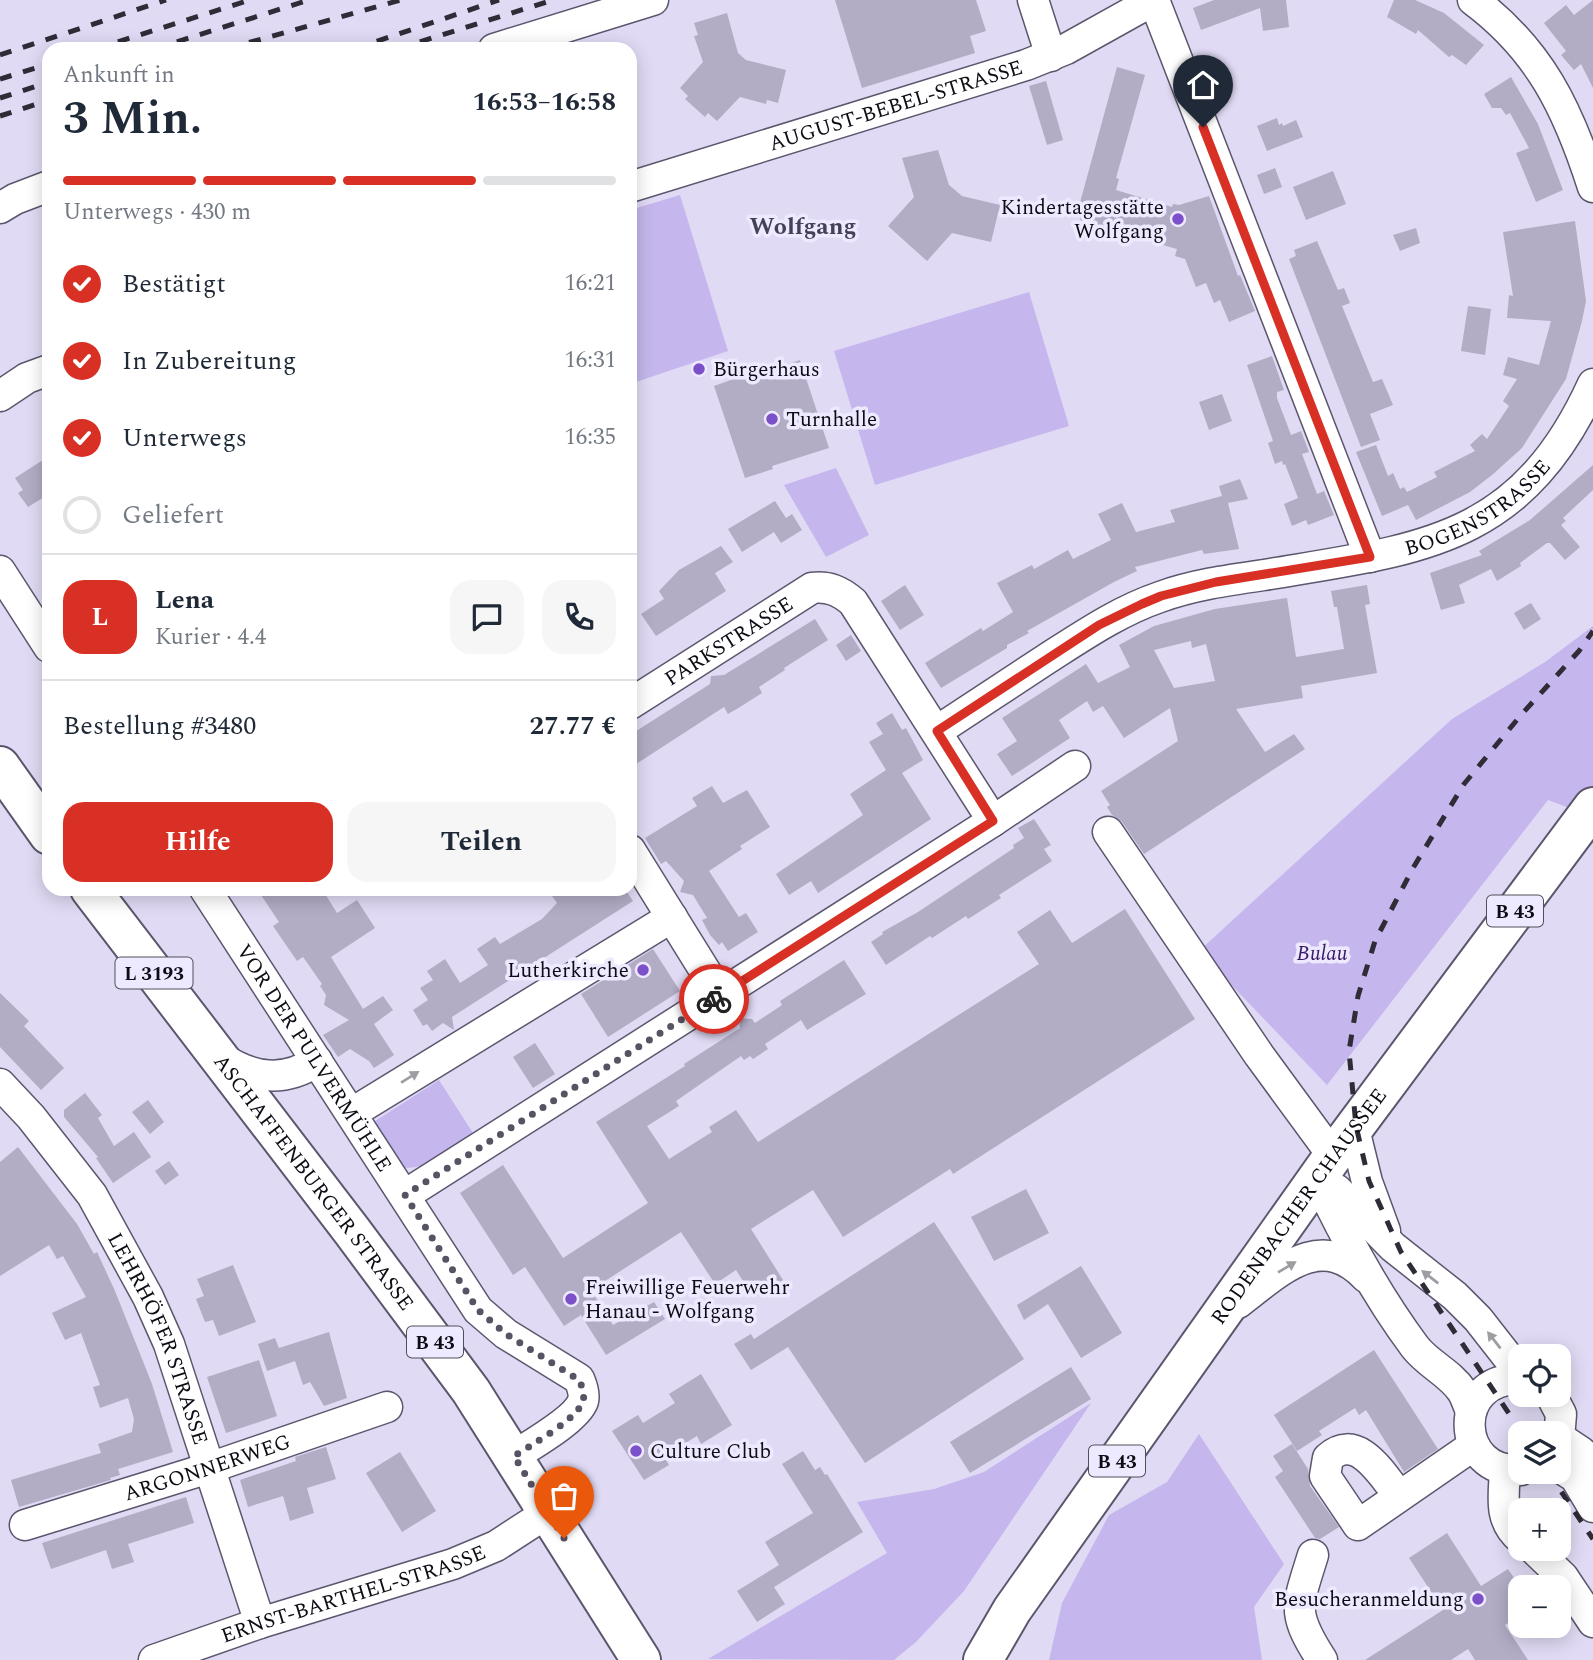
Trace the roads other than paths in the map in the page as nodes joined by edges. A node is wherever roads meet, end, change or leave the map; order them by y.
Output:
1 (653, 0) edge
2 (1033, 0) edge
3 (1154, 0) edge
4 (1473, 0) edge
5 (517, 42) edge
6 (1051, 56) junction
7 (637, 185) edge
8 (1593, 187) edge
9 (42, 188) edge
10 (0, 208) edge
11 (25, 371) edge
12 (1593, 384) edge
13 (0, 396) edge
14 (1370, 557) junction
15 (0, 571) edge
16 (42, 636) edge
17 (637, 700) edge
18 (937, 731) junction
19 (0, 766) edge
20 (1075, 766) dead end
21 (1593, 807) edge
22 (993, 821) junction
23 (42, 825) edge
24 (1108, 832) dead end
25 (637, 861) edge
26 (95, 896) edge
27 (211, 896) edge
28 (672, 917) junction
29 (720, 995) junction
30 (219, 1056) junction
31 (317, 1061) junction
32 (0, 1084) edge
33 (352, 1113) junction
34 (1335, 1155) junction
35 (405, 1195) junction
36 (1393, 1247) junction
37 (1376, 1287) junction
38 (1218, 1318) junction
39 (1508, 1359) edge
40 (1508, 1378) edge
41 (387, 1407) dead end
42 (1471, 1411) junction
43 (1474, 1445) junction
44 (1571, 1445) edge
45 (514, 1456) junction
46 (1593, 1464) edge
47 (209, 1468) junction
48 (1508, 1468) edge
49 (1571, 1475) edge
50 (1512, 1484) edge
51 (1399, 1496) dead end
52 (1593, 1507) edge
53 (547, 1513) junction
54 (1508, 1524) edge
55 (25, 1525) dead end
56 (1313, 1555) dead end
57 (1546, 1561) edge
58 (1565, 1561) edge
59 (1593, 1583) edge
60 (1012, 1610) junction
61 (260, 1622) junction
62 (1593, 1622) edge
63 (154, 1660) edge
64 (641, 1660) edge
65 (956, 1660) edge
66 (984, 1660) edge
67 (1322, 1660) edge

1 - 5 street
2 - 6 street
3 - 6 street, AUGUST-BEBEL-STRASSE
3 - 14 street
4 - 8 street
6 - 7 street, AUGUST-BEBEL-STRASSE
9 - 10 street
11 - 13 street
12 - 14 street, BOGENSTRASSE
14 - 18 street, BOGENSTRASSE
15 - 16 street
17 - 18 street, PARKSTRASSE
18 - 22 street
19 - 23 main road
20 - 22 street
21 - 34 main road, RODENBACHER CHAUSSEE / B 43
22 - 29 street
24 - 34 street
25 - 28 street
26 - 30 main road, ASCHAFFENBURGER STRASSE / L 3193
27 - 31 street, VOR DER PULVERMÜHLE
28 - 29 street
33 -> 28 street
29 - 35 street
30 - 31 street
30 - 45 main road, ASCHAFFENBURGER STRASSE / B 43
31 - 33 street, VOR DER PULVERMÜHLE
32 - 47 street, LEHRHÖFER STRASSE
33 - 35 street, VOR DER PULVERMÜHLE
34 - 36 street
34 - 36 street
34 - 37 street
34 - 38 main road, RODENBACHER CHAUSSEE / B 43
35 - 45 street, VOR DER PULVERMÜHLE
39 -> 36 street
38 -> 37 street
37 - 42 street
38 - 60 main road, RODENBACHER CHAUSSEE / B 43
40 - 42 street
41 - 47 street, ARGONNERWEG
42 - 43 street
43 - 48 street
43 - 51 street
44 - 46 street
45 - 53 main road, ASCHAFFENBURGER STRASSE / B 43
47 - 55 street, ARGONNERWEG
47 - 61 street, LEHRHÖFER STRASSE
49 - 52 street
50 - 54 street
53 - 61 street, ERNST-BARTHEL-STRASSE
53 - 64 main road, ASCHAFFENBURGER STRASSE / B 43
56 - 67 street
57 - 62 street
58 - 59 street
60 - 65 main road, B 43
60 - 66 main road, B 43
61 - 63 street, ERNST-BARTHEL-STRASSE

